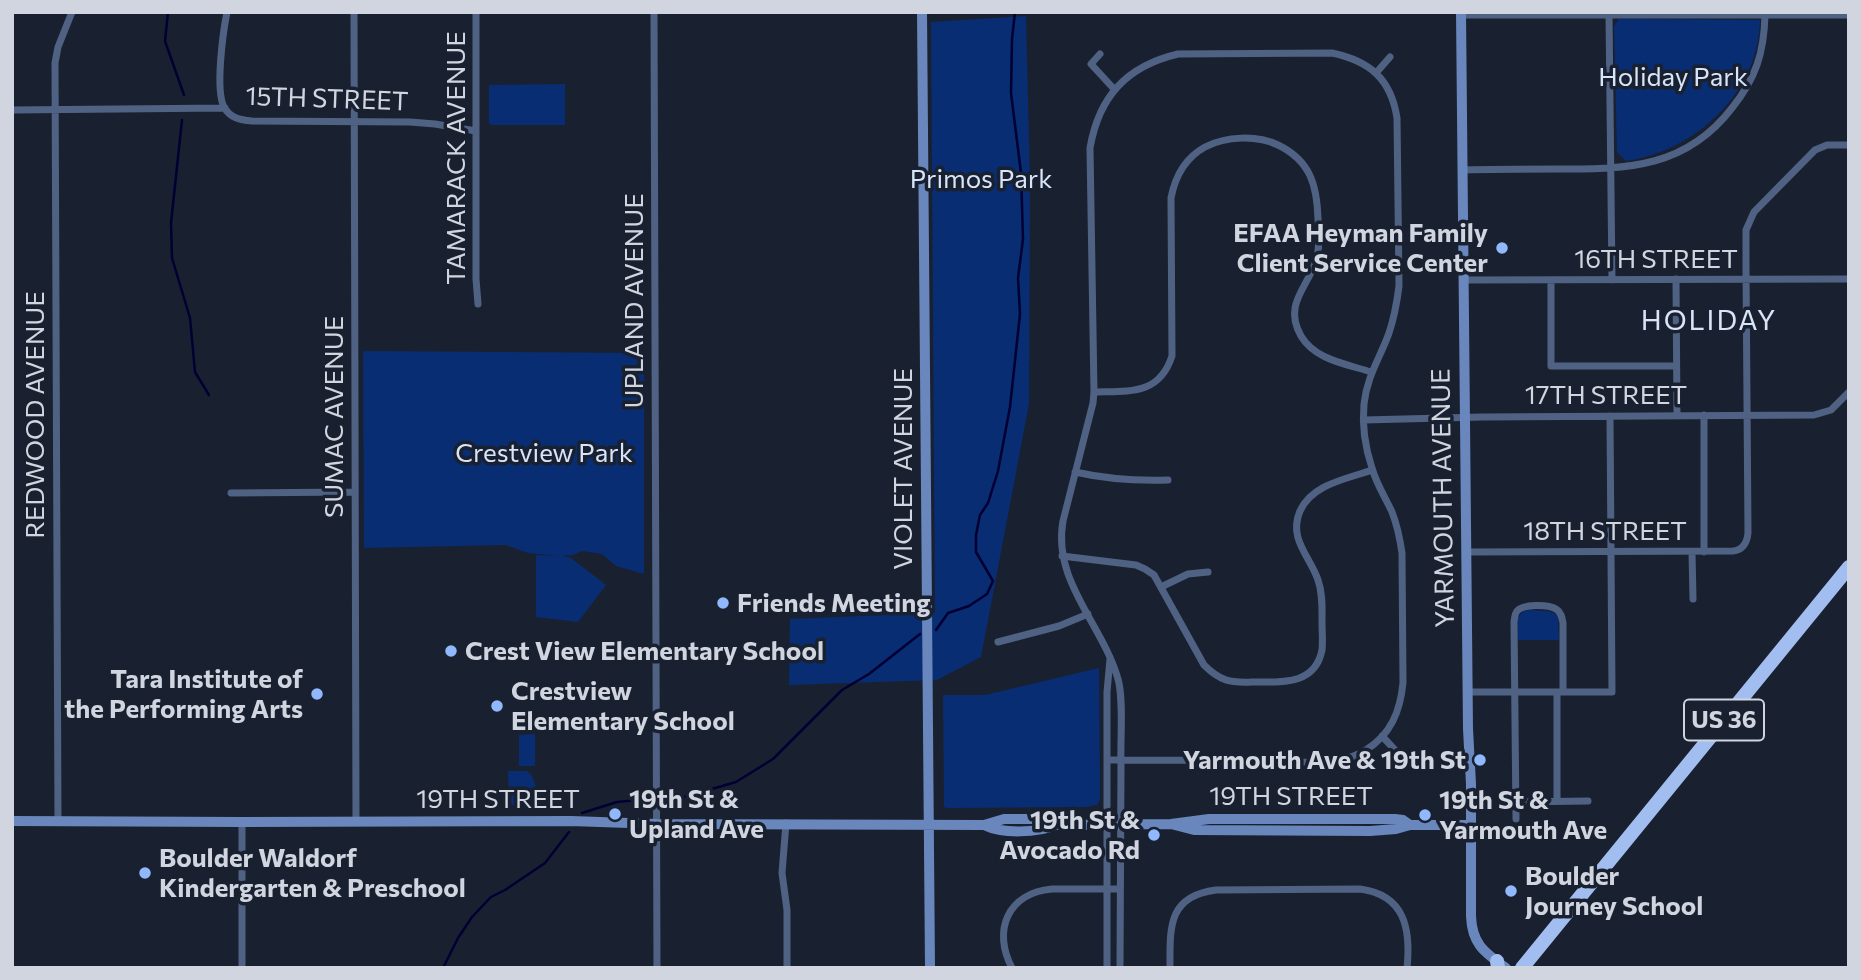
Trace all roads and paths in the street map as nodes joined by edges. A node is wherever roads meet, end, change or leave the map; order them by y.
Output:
1 (72, 12) edge
2 (227, 12) edge
3 (354, 12) edge
4 (476, 12) edge
5 (654, 12) edge
6 (922, 12) edge
7 (1461, 14) edge
8 (1664, 14) edge
9 (1609, 15) junction
10 (1765, 15) junction
11 (1849, 15) edge
12 (1100, 54) dead end
13 (1390, 57) dead end
14 (1376, 72) junction
15 (1114, 89) junction
16 (225, 108) junction
17 (56, 109) junction
18 (12, 110) edge
19 (354, 122) junction
20 (476, 131) junction
21 (1849, 145) edge
22 (1611, 168) junction
23 (1463, 170) junction
24 (1612, 279) junction
25 (1676, 279) junction
26 (1746, 279) junction
27 (1849, 279) edge
28 (1464, 280) junction
29 (1551, 280) junction
30 (478, 304) dead end
31 (1676, 366) junction
32 (1371, 372) junction
33 (1094, 392) junction
34 (1849, 392) edge
35 (1677, 415) junction
36 (1704, 415) junction
37 (1747, 415) junction
38 (1610, 416) junction
39 (1465, 417) junction
40 (1364, 420) junction
41 (1372, 470) junction
42 (1075, 472) junction
43 (1168, 480) dead end
44 (355, 492) junction
45 (231, 493) dead end
46 (1467, 552) junction
47 (1611, 552) junction
48 (1692, 552) junction
49 (1704, 552) junction
50 (1062, 556) junction
51 (1849, 567) edge
52 (1208, 572) dead end
53 (1161, 587) junction
54 (1693, 599) dead end
55 (1088, 614) junction
56 (998, 642) dead end
57 (1110, 659) junction
58 (1468, 692) junction
59 (1515, 692) junction
60 (1560, 692) junction
61 (1382, 736) junction
62 (1395, 750) dead end
63 (1107, 760) junction
64 (1121, 760) junction
65 (1557, 801) junction
66 (1588, 801) dead end
67 (1516, 802) junction
68 (1516, 819) dead end
69 (12, 821) edge
70 (58, 821) junction
71 (242, 822) junction
72 (356, 822) junction
73 (657, 824) junction
74 (786, 824) junction
75 (929, 824) junction
76 (1107, 825) junction
77 (1121, 825) junction
78 (1471, 825) junction
79 (1107, 889) junction
80 (1120, 889) junction
81 (1401, 897) dead end
82 (1394, 905) junction
83 (1501, 966) edge
84 (242, 968) edge
85 (657, 968) edge
86 (788, 968) edge
87 (930, 968) edge
88 (1012, 968) edge
89 (1107, 968) edge
90 (1120, 968) edge
91 (1170, 968) edge
92 (1408, 968) edge
93 (1522, 968) edge

1 - 17 street, REDWOOD AVENUE
2 - 16 street
3 - 19 street, SUMAC AVENUE
4 - 20 street, TAMARACK AVENUE
5 - 73 street, UPLAND AVENUE
6 - 75 street, VIOLET AVENUE
7 - 9 street
7 - 23 street, YARMOUTH AVENUE
8 - 9 street
8 - 10 street
9 - 22 street
10 - 11 street
10 - 22 street
12 - 15 street
13 - 14 street
14 - 15 street
14 - 32 street
15 - 33 street
16 - 17 street, 15TH STREET
16 - 19 street, 15TH STREET
17 - 18 street, 15TH STREET
17 - 70 street, REDWOOD AVENUE
19 - 20 street, 15TH STREET
19 - 44 street, SUMAC AVENUE
20 - 30 street, TAMARACK AVENUE
21 - 26 street
22 - 23 street
22 - 24 street
23 - 28 street, YARMOUTH AVENUE
24 - 25 street, 16TH STREET
24 - 29 street, 16TH STREET
25 - 26 street, 16TH STREET
25 - 31 street
26 - 27 street, 16TH STREET
26 - 37 street
28 - 29 street, 16TH STREET
28 - 39 street, YARMOUTH AVENUE
29 - 31 street
31 - 35 street
32 - 33 street
32 - 40 street
33 - 42 street
34 - 37 street, 17TH STREET
35 - 36 street, 17TH STREET
35 - 38 street, 17TH STREET
36 - 37 street, 17TH STREET
36 - 49 street
37 - 49 street, 18TH STREET
38 - 39 street, 17TH STREET
38 - 47 street
39 - 40 street, 17TH STREET
39 - 46 street, YARMOUTH AVENUE
40 - 41 street
41 - 53 street
41 - 61 street
42 - 43 street
42 - 50 street
44 - 45 street
44 - 72 street, SUMAC AVENUE
46 - 47 street, 18TH STREET
46 - 58 street, YARMOUTH AVENUE
47 - 48 street, 18TH STREET
47 - 60 street
48 - 49 street, 18TH STREET
48 - 54 street
50 - 53 street
50 - 55 street
51 - 93 highway, US 36
52 - 53 street
55 - 56 street
55 - 57 street
57 - 63 street
57 - 64 street
58 - 59 street
58 - 78 street, YARMOUTH AVENUE
59 - 60 street
59 - 60 street
59 - 67 street
60 - 65 street
61 - 62 street
61 - 64 street
63 - 64 street
63 - 76 street
64 - 77 street
65 - 66 street
65 - 67 street
67 - 68 street
69 - 70 street, 19TH STREET
70 - 71 street, 19TH STREET
71 - 72 street, 19TH STREET
71 - 84 street
72 - 73 street, 19TH STREET
73 - 74 street, 19TH STREET
73 - 85 street, UPLAND AVENUE
74 - 75 street, 19TH STREET
74 - 86 street
75 - 76 street, 19TH STREET
75 - 87 street, VIOLET AVENUE
76 - 77 street, 19TH STREET
76 - 79 street
77 - 78 street, 19TH STREET
77 - 80 street
78 - 83 street, YARMOUTH AVENUE
79 - 80 street
79 - 88 street
79 - 89 street
80 - 90 street
81 - 82 street
82 - 91 street
82 - 92 street

